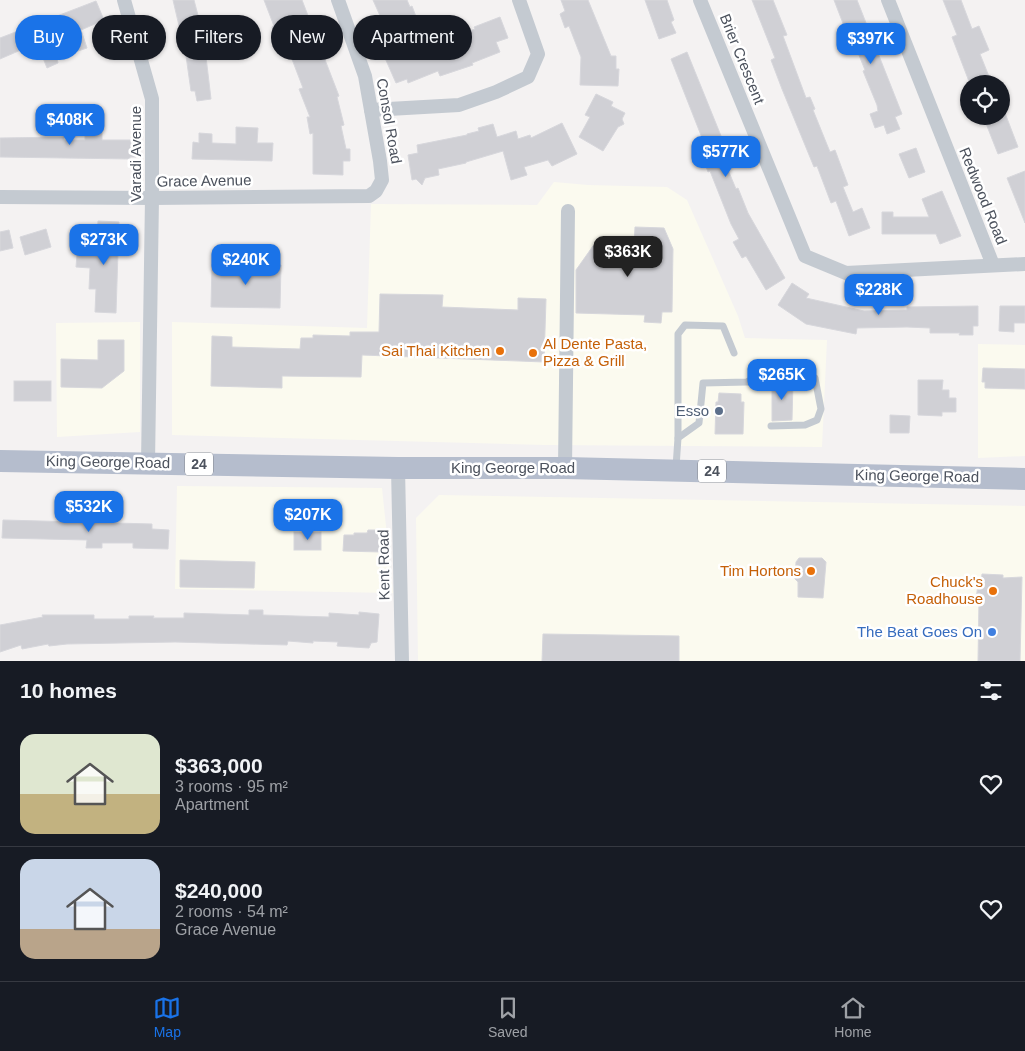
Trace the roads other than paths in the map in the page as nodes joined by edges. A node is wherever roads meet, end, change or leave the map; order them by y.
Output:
1 (124, 0) edge
2 (338, 0) edge
3 (518, 0) edge
4 (700, 0) edge
5 (888, 0) edge
6 (371, 110) junction
7 (376, 191) joint
8 (0, 197) edge
9 (152, 198) junction
10 (568, 211) dead end
11 (1025, 264) edge
12 (993, 265) junction
13 (734, 353) dead end
14 (770, 426) dead end
15 (678, 438) junction
16 (0, 461) edge
17 (148, 462) junction
18 (398, 468) junction
19 (565, 468) junction
20 (675, 470) junction
21 (1025, 479) edge
22 (402, 661) edge

1 - 9 street, Varadi Avenue
2 - 6 street, Consol Road
3 - 6 street
4 - 12 street, Brier Crescent
5 - 12 street, Redwood Road
6 - 7 street, Consol Road
7 - 9 street, Grace Avenue
8 - 9 street, Grace Avenue
9 - 17 street, Varadi Avenue
10 - 19 street
11 - 12 street, Brier Crescent
13 - 15 lane
14 - 15 lane
15 - 20 lane
16 - 17 main road, King George Road / 24
17 - 18 main road, King George Road / 24
18 - 19 main road, King George Road / 24
18 - 22 street, Kent Road
19 - 20 main road, King George Road / 24
20 - 21 main road, King George Road / 24

